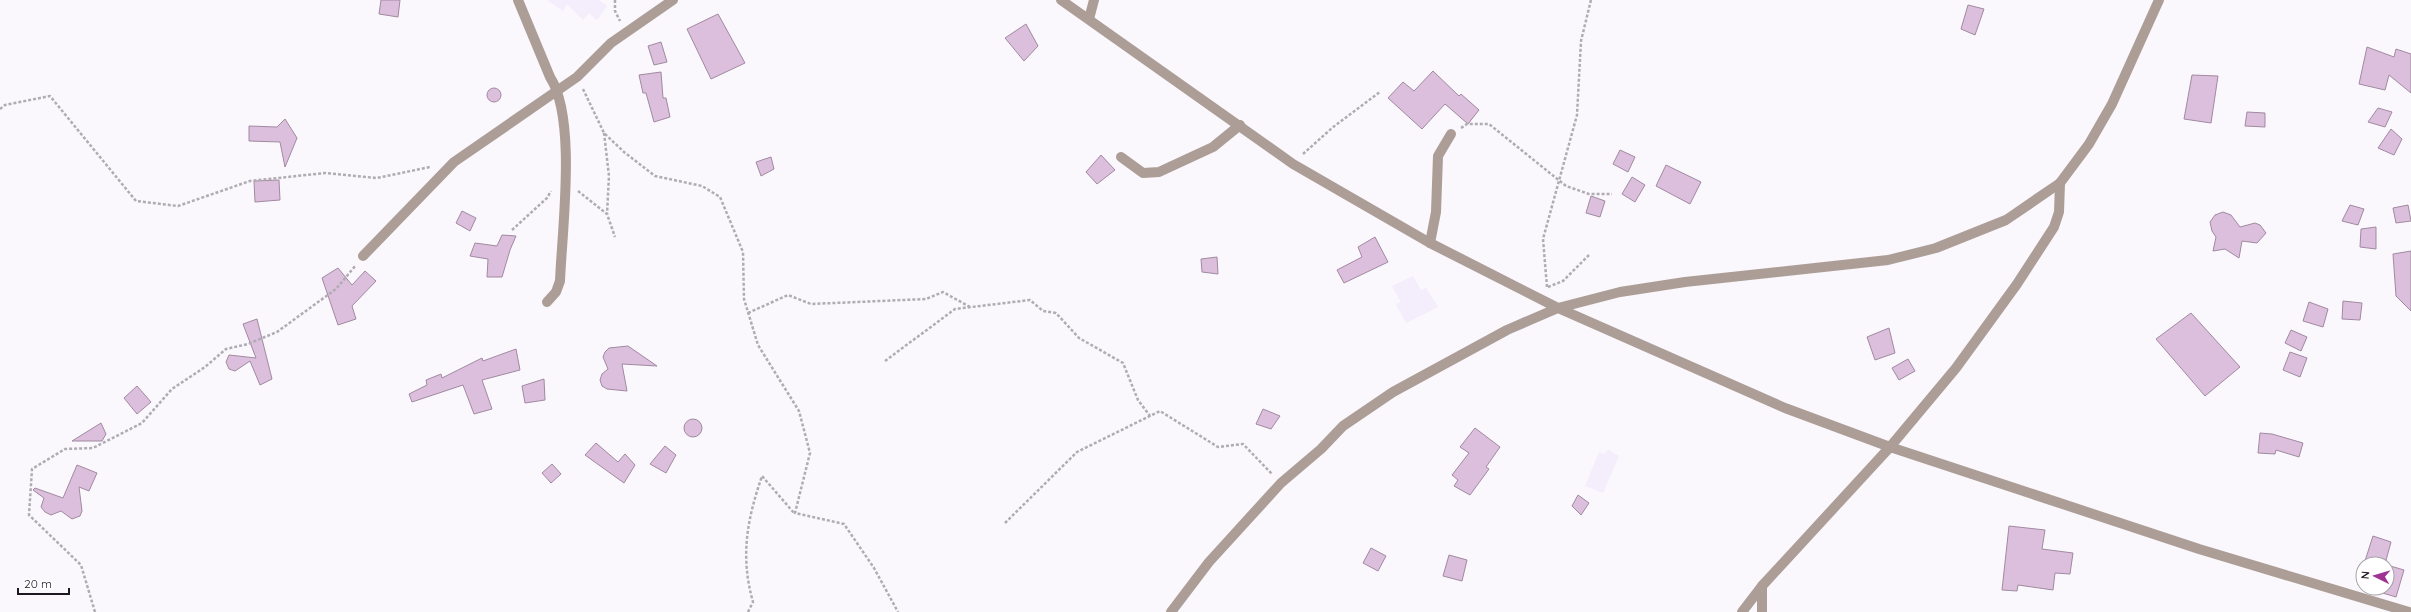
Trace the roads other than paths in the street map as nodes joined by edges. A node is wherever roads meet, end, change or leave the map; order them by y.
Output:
1 (518, 0) edge
2 (673, 0) edge
3 (1061, 0) edge
4 (1094, 0) edge
5 (2159, 0) edge
6 (1089, 19) junction
7 (558, 88) junction
8 (1240, 125) junction
9 (1451, 134) road end
10 (1121, 157) dead end
11 (2060, 183) junction
12 (1430, 243) junction
13 (363, 256) road end
14 (547, 302) dead end
15 (1558, 308) junction
16 (1890, 447) junction
17 (1762, 586) junction
18 (1171, 612) edge
19 (1742, 612) edge
20 (1762, 612) edge
21 (2409, 612) edge

1 - 7 street
2 - 7 street
3 - 6 street
4 - 6 street
5 - 11 street
6 - 8 street
7 - 13 street
7 - 14 street
8 - 10 street
8 - 12 street
9 - 12 street
11 - 15 street
11 - 16 street
12 - 15 street
15 - 16 street
15 - 18 street
16 - 17 street
16 - 21 street
17 - 19 street
17 - 20 street

